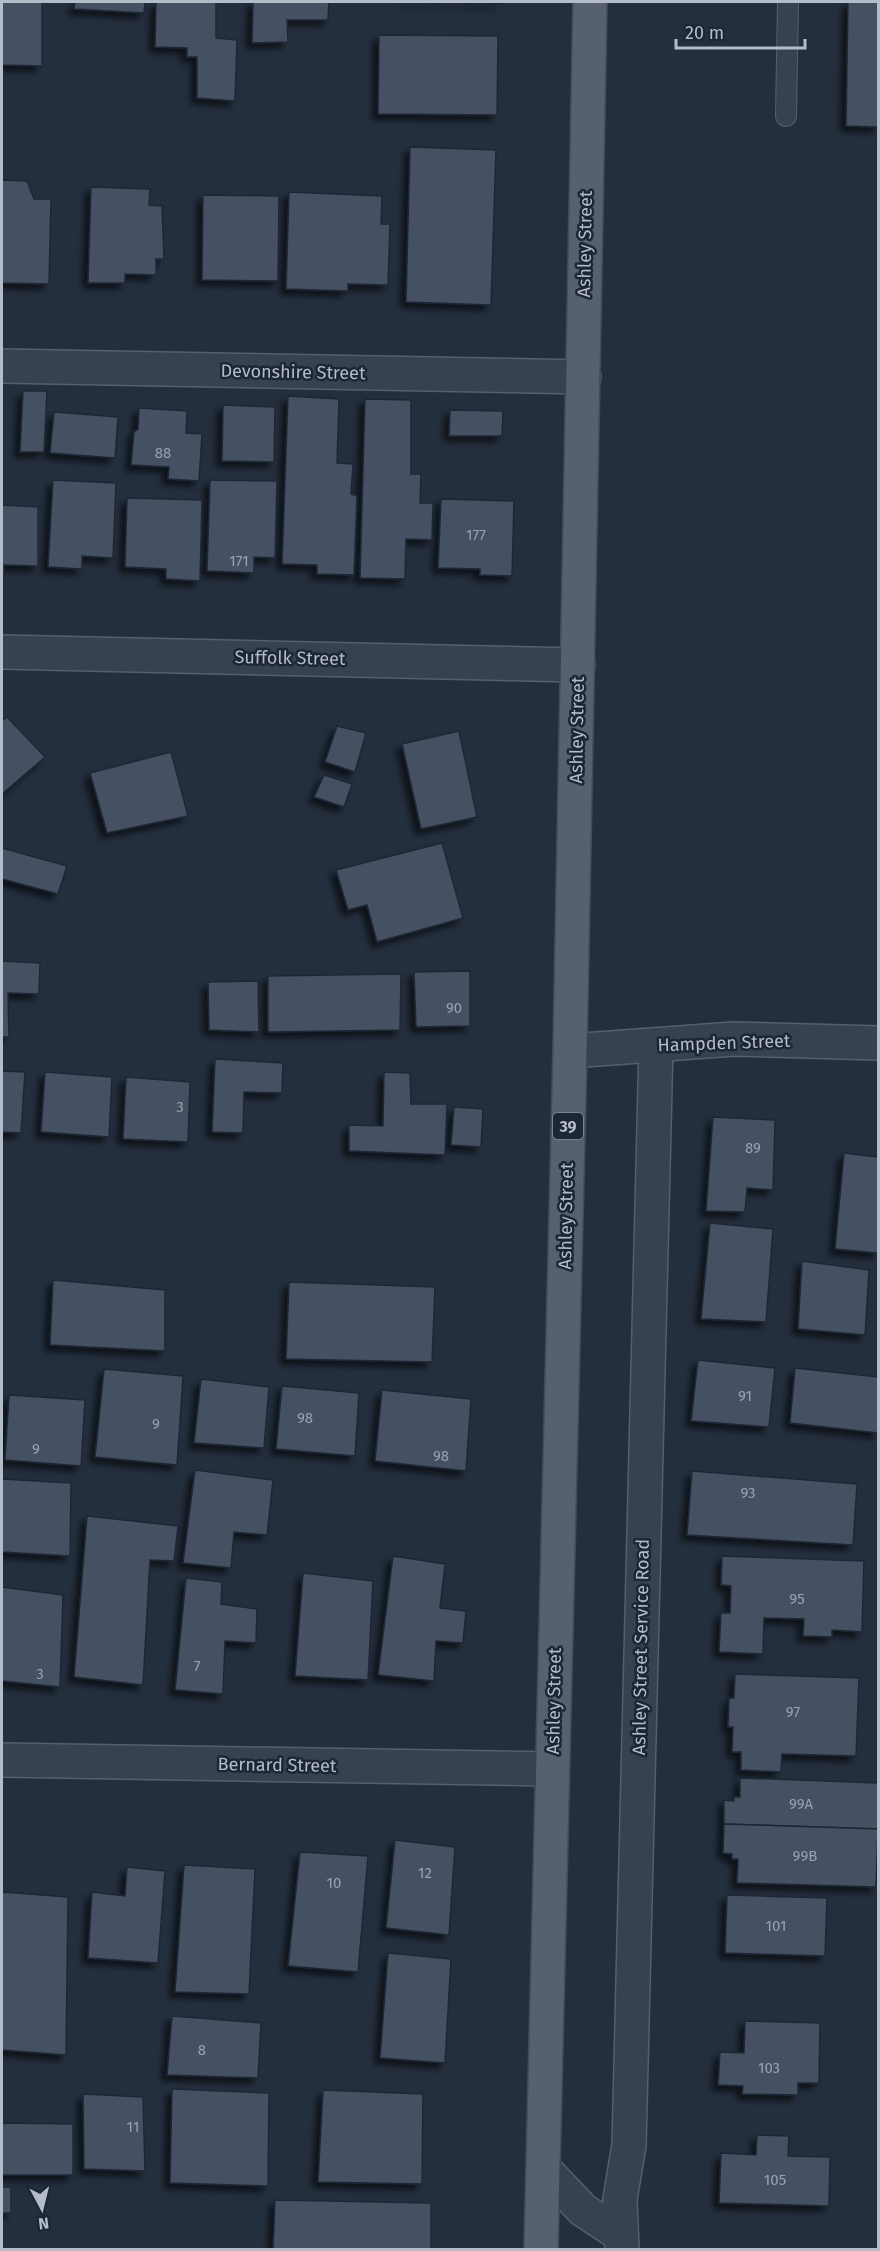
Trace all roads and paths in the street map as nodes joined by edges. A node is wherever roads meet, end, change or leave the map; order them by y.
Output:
1 (590, 2) edge
2 (788, 2) edge
3 (786, 116) dead end
4 (2, 366) edge
5 (584, 377) junction
6 (2, 652) edge
7 (578, 665) junction
8 (879, 1043) edge
9 (656, 1045) junction
10 (570, 1051) junction
11 (2, 1760) edge
12 (552, 1769) junction
13 (543, 2168) junction
14 (622, 2242) edge
15 (541, 2250) edge

1 - 5 main road, Ashley Street / 39
2 - 3 lane
4 - 5 street, Devonshire Street
5 - 7 main road, Ashley Street / 39
6 - 7 street, Suffolk Street
7 - 10 main road, Ashley Street / 39
8 - 9 street, Hampden Street
9 - 10 street, Hampden Street
9 - 14 street, Ashley Street Service Road
10 - 12 main road, Ashley Street / 39
11 - 12 street, Bernard Street
12 - 13 main road, Ashley Street / 39
13 - 14 street
13 - 15 main road, Ashley Street / 39

